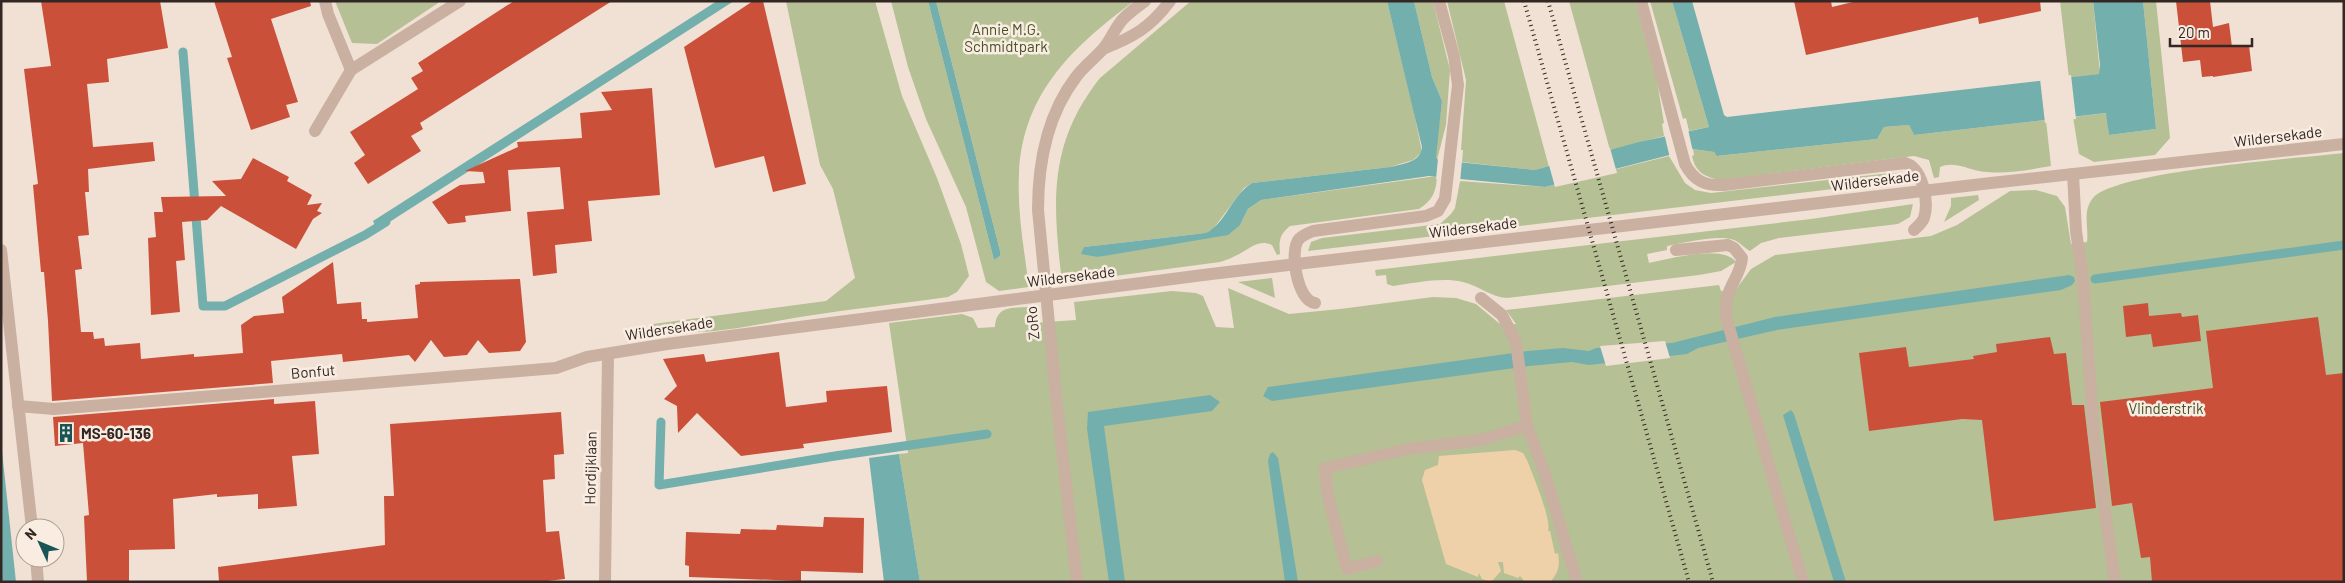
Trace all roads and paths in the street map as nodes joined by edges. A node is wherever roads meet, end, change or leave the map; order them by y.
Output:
1 (325, 1) edge
2 (460, 1) edge
3 (1145, 1) edge
4 (1170, 1) edge
5 (1439, 1) edge
6 (1642, 1) edge
7 (1103, 49) junction
8 (352, 70) junction
9 (315, 131) dead end
10 (2344, 144) edge
11 (2073, 174) junction
12 (1923, 190) junction
13 (1914, 230) dead end
14 (1, 250) edge
15 (1676, 250) dead end
16 (1296, 264) junction
17 (1046, 296) junction
18 (1481, 298) dead end
19 (1315, 303) dead end
20 (608, 354) junction
21 (18, 406) junction
22 (1527, 426) junction
23 (31, 518) edge
24 (1377, 560) dead end
25 (37, 568) edge
26 (38, 582) edge
27 (605, 582) edge
28 (1077, 582) edge
29 (1578, 582) edge
30 (1803, 582) edge
31 (2115, 582) edge

1 - 8 street
2 - 8 street
3 - 7 street, ZoRo
4 - 7 street, ZoRo
5 - 16 street
6 - 12 street
7 - 17 street, ZoRo
8 - 9 street
10 - 11 street, Wildersekade
11 - 12 street, Wildersekade
11 - 31 street
12 - 13 street
12 - 16 street, Wildersekade
14 - 21 street
15 - 30 street
16 - 17 street, Wildersekade
16 - 19 street
17 - 20 street, Wildersekade
17 - 28 street, ZoRo
18 - 22 street
20 - 21 street, Bonfut
20 - 27 street, Hordijklaan
21 - 23 street
22 - 24 street
22 - 29 street
25 - 26 street

